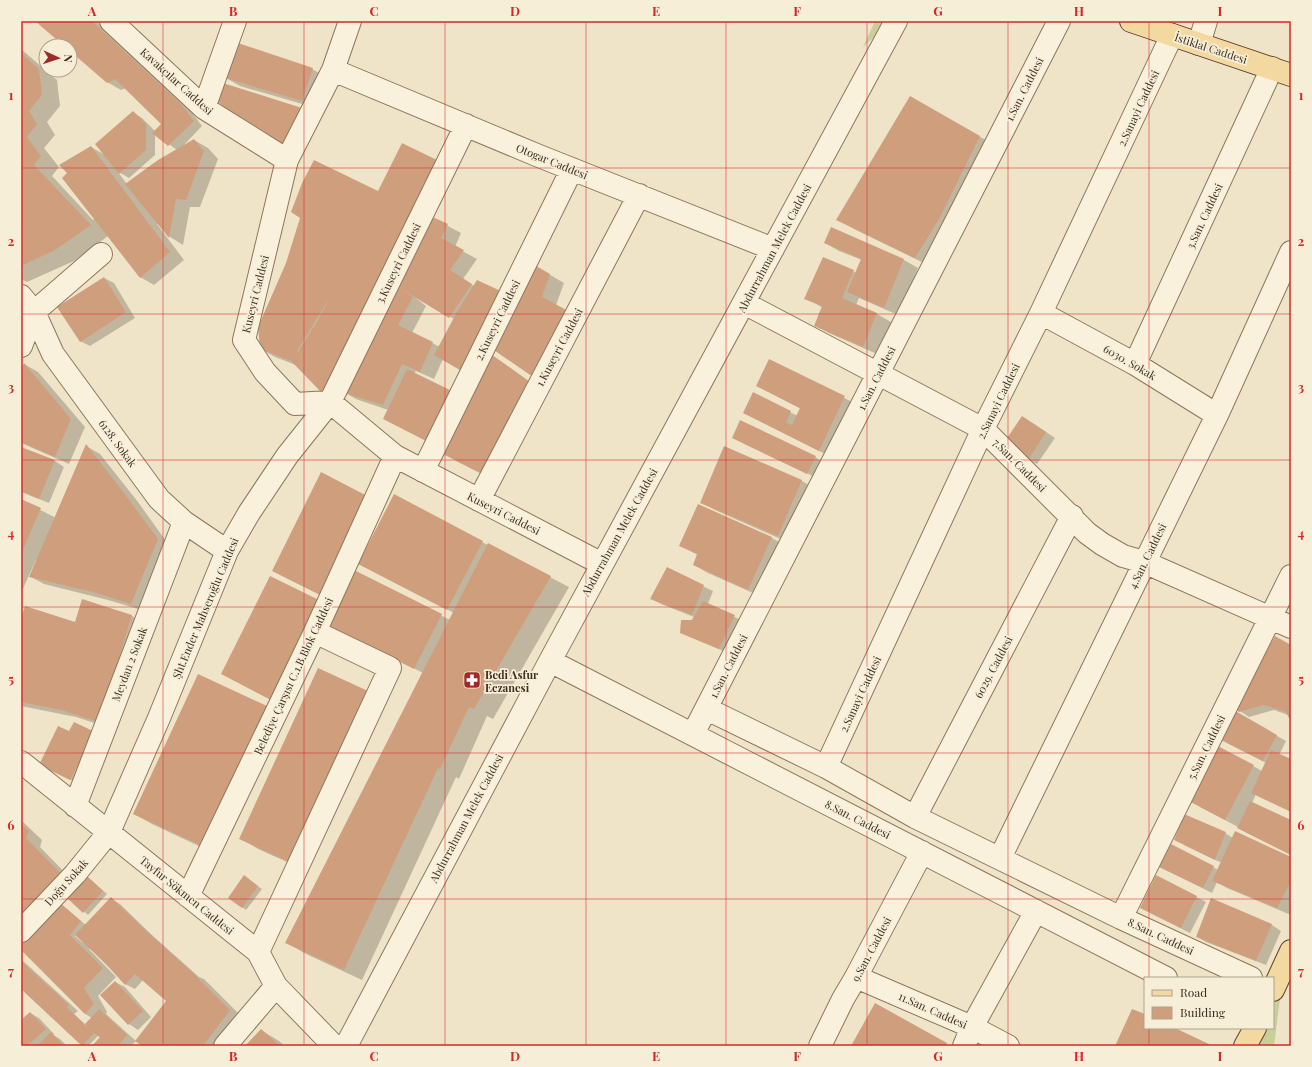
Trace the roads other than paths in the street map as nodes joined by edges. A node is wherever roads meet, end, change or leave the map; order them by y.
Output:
1 (112, 21) edge
2 (235, 21) edge
3 (350, 21) edge
4 (896, 21) edge
5 (1059, 21) edge
6 (1131, 21) edge
7 (1206, 21) edge
8 (1172, 35) junction
9 (1199, 44) junction
10 (333, 70) junction
11 (1282, 72) edge
12 (204, 108) junction
13 (466, 125) junction
14 (287, 160) junction
15 (572, 169) junction
16 (639, 195) junction
17 (773, 249) junction
18 (1291, 252) edge
19 (100, 254) dead end
20 (1283, 290) edge
21 (744, 303) junction
22 (28, 304) edge
23 (1041, 312) junction
24 (21, 346) edge
25 (1135, 364) junction
26 (878, 373) junction
27 (330, 402) junction
28 (1217, 415) junction
29 (983, 429) junction
30 (394, 456) junction
31 (423, 471) junction
32 (479, 500) junction
33 (1072, 516) junction
34 (184, 522) junction
35 (227, 551) junction
36 (1144, 562) junction
37 (602, 564) junction
38 (1291, 576) edge
39 (1270, 618) junction
40 (1291, 627) edge
41 (315, 632) junction
42 (550, 661) junction
43 (707, 709) junction
44 (693, 734) junction
45 (21, 762) edge
46 (826, 767) junction
47 (75, 806) junction
48 (915, 817) junction
49 (109, 832) junction
50 (922, 852) junction
51 (1000, 858) junction
52 (188, 896) junction
53 (1036, 911) junction
54 (1121, 918) junction
55 (21, 931) edge
56 (1291, 951) edge
57 (258, 952) junction
58 (856, 976) junction
59 (1164, 977) edge
60 (1250, 977) edge
61 (276, 986) junction
62 (1274, 987) edge
63 (1254, 1029) edge
64 (968, 1037) edge
65 (225, 1046) edge
66 (334, 1046) edge
67 (346, 1046) edge
68 (820, 1046) edge
69 (1008, 1046) edge
70 (1245, 1046) edge

1 - 12 street, Kavakçılar Caddesi
2 - 12 street
3 - 10 street, Kuseyri Caddesi
4 - 17 street, Abdurrahman Melek Caddesi
5 - 26 street, 1.San. Caddesi
6 - 8 main road, İstiklal Caddesi
7 - 9 street
8 - 9 main road, İstiklal Caddesi
8 - 23 street, 2.Sanayi Caddesi
9 - 11 main road, İstiklal Caddesi
10 - 13 street, Otogar Caddesi
10 - 14 street, Kuseyri Caddesi
11 - 25 street, 3.San. Caddesi
12 - 14 street, Kavakçılar Caddesi
13 - 15 street, Otogar Caddesi
13 - 27 street, 3.Kuseyri Caddesi
14 - 27 street, Kuseyri Caddesi
15 - 16 street, Otogar Caddesi
15 - 31 street, 2.Kuseyri Caddesi
16 - 17 street, Otogar Caddesi
16 - 32 street, 1.Kuseyri Caddesi
17 - 21 street, Abdurrahman Melek Caddesi
18 - 20 street, 4.San. Caddesi
19 - 22 street
20 - 28 street, 4.San. Caddesi
21 - 26 street, 7.San. Caddesi
21 - 37 street, Abdurrahman Melek Caddesi
22 - 24 street
22 - 34 street, 6128. Sokak
23 - 25 street, 6030. Sokak
23 - 29 street, 2.Sanayi Caddesi
25 - 28 street, 6030. Sokak
26 - 29 street, 7.San. Caddesi
26 - 43 street, 1.San. Caddesi
27 - 30 street, Kuseyri Caddesi
27 - 35 street, Şht.Ender Mahseroğlu Caddesi
28 - 36 street, 4.San. Caddesi
29 - 33 street, 7.San. Caddesi
29 - 46 street, 2.Sanayi Caddesi
30 - 31 street, Kuseyri Caddesi
30 - 41 street, Belediye Çarşısı C.1.B.Blok Caddesi
31 - 32 street, Kuseyri Caddesi
32 - 37 street, Kuseyri Caddesi
33 - 36 street, 7.San. Caddesi
33 - 48 street, 6029. Caddesi
34 - 35 street, 6128. Sokak
34 - 47 street, Meydan 2 Sokak
35 - 49 street, Şht.Ender Mahseroğlu Caddesi
36 - 39 street, 7.San. Caddesi
36 - 51 street, 4.San. Caddesi
37 - 42 street, Abdurrahman Melek Caddesi
38 - 39 street, 5.San. Caddesi
39 - 40 street, 7.San. Caddesi
39 - 54 street, 5.San. Caddesi
41 - 52 street, Belediye Çarşısı C.1.B.Blok Caddesi
41 - 57 street
42 - 44 street, 8.San. Caddesi
42 - 67 street, Abdurrahman Melek Caddesi
43 - 44 street, 1.San. Caddesi
43 - 46 street, 8.San. Caddesi
44 - 50 street, 8.San. Caddesi
45 - 47 street, Tayfur Sökmen Caddesi
46 - 48 street, 8.San. Caddesi
47 - 49 street, Tayfur Sökmen Caddesi
48 - 51 street, 8.San. Caddesi
49 - 52 street, Tayfur Sökmen Caddesi
49 - 55 street, Doğu Sokak
50 - 53 street, 8.San. Caddesi
50 - 58 street, 9.San. Caddesi
51 - 54 street, 8.San. Caddesi
52 - 57 street, Tayfur Sökmen Caddesi
53 - 59 street, 8.San. Caddesi
53 - 64 street
54 - 60 street, 8.San. Caddesi
56 - 62 main road
57 - 61 street, Tayfur Sökmen Caddesi
58 - 64 street, 11.San. Caddesi
58 - 68 street, 9.San. Caddesi
61 - 65 street
61 - 66 street, Tayfur Sökmen Caddesi
63 - 70 main road
64 - 69 street, 11.San. Caddesi

